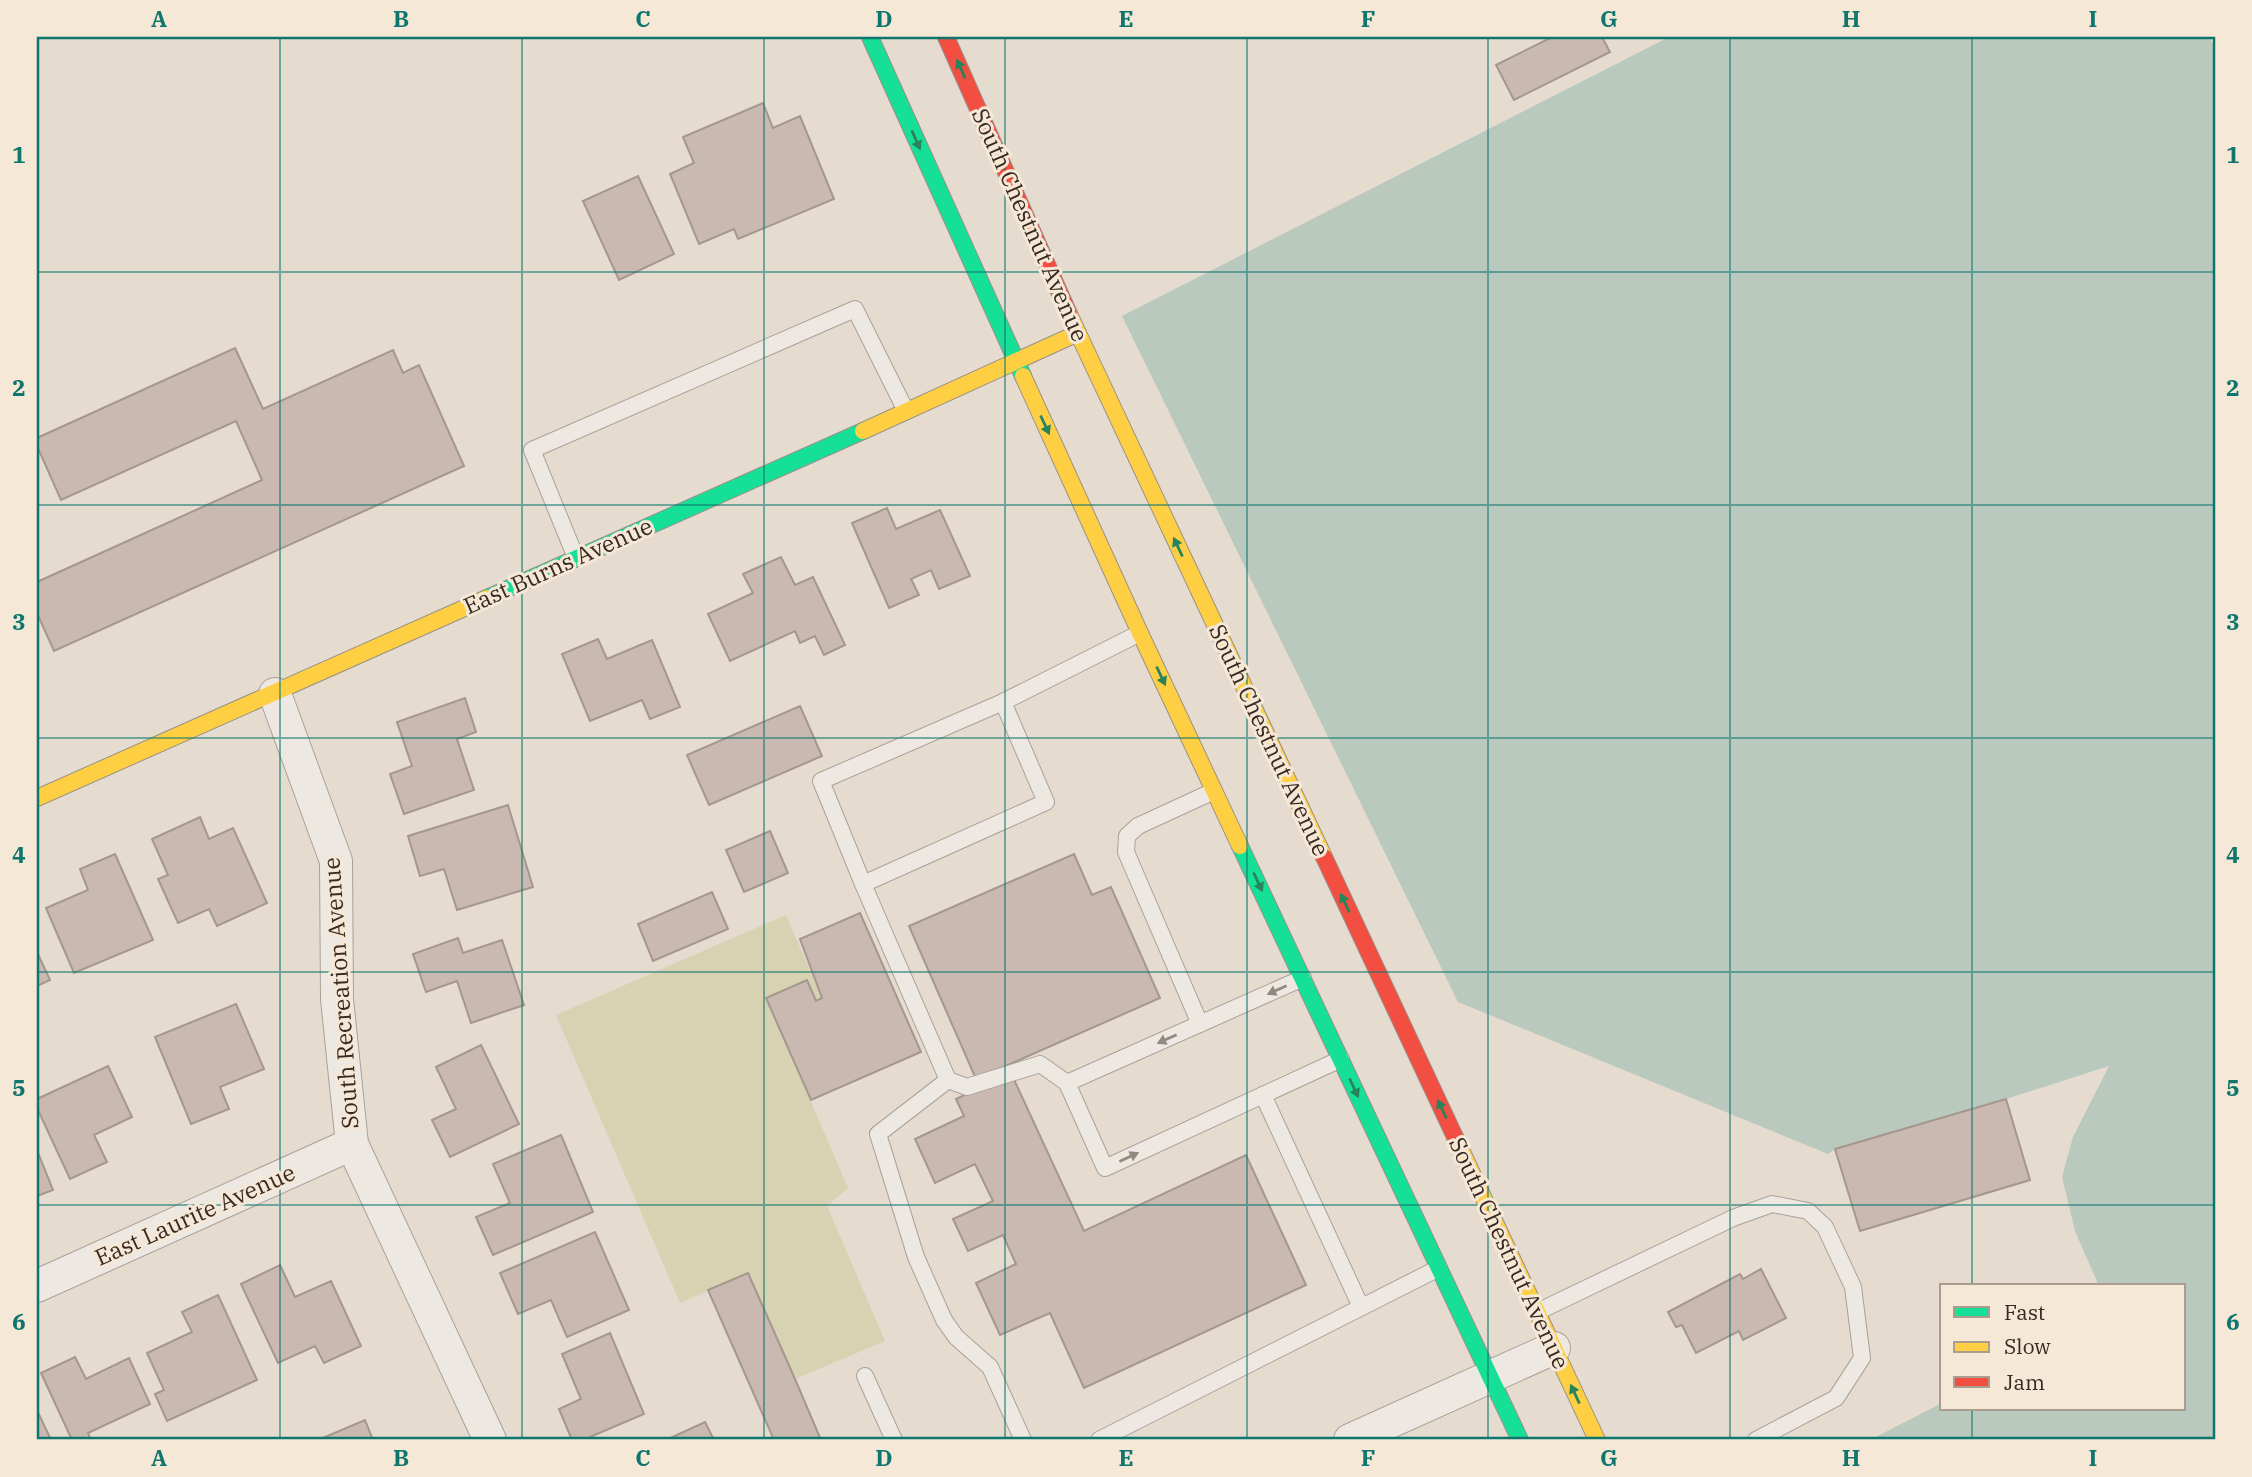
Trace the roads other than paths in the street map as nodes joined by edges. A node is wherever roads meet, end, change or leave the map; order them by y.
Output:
1 (870, 37) edge
2 (946, 37) edge
3 (1078, 333) junction
4 (1016, 363) junction
5 (906, 412) junction
6 (576, 558) junction
7 (1140, 632) junction
8 (275, 694) junction
9 (1003, 702) junction
10 (1215, 791) junction
11 (37, 798) edge
12 (863, 884) junction
13 (1303, 978) junction
14 (1200, 1024) junction
15 (1341, 1059) junction
16 (948, 1080) junction
17 (1067, 1083) junction
18 (1263, 1095) junction
19 (352, 1144) junction
20 (1439, 1268) junction
21 (37, 1286) edge
22 (1361, 1307) junction
23 (1537, 1312) junction
24 (1554, 1348) junction
25 (865, 1376) dead end
26 (1491, 1378) junction
27 (490, 1440) edge
28 (894, 1440) edge
29 (1023, 1440) edge
30 (1099, 1440) edge
31 (1350, 1440) edge
32 (1520, 1440) edge
33 (1597, 1440) edge
34 (1756, 1440) edge

1 -> 4 main road
3 -> 2 main road, South Chestnut Avenue
3 - 4 main road, East Burns Avenue
23 -> 3 main road, South Chestnut Avenue
4 - 5 main road, East Burns Avenue
4 -> 7 main road
5 - 6 main road, East Burns Avenue
5 - 6 lane
6 - 8 main road, East Burns Avenue
7 - 9 lane
7 -> 10 main road
8 - 11 main road, East Burns Avenue
8 - 19 street, South Recreation Avenue
9 - 12 lane
9 - 12 lane
10 -> 13 main road
10 - 14 lane
12 - 16 lane
13 -> 14 lane
13 - 15 main road
14 -> 17 lane
15 - 18 lane
15 -> 20 main road
16 - 17 lane
16 - 29 lane
17 -> 18 lane
18 - 22 lane
19 - 21 street, East Laurite Avenue
19 - 27 street, South Recreation Avenue
20 - 22 lane
20 - 26 main road
22 - 30 lane
23 - 24 main road, South Chestnut Avenue
23 - 34 lane
24 - 26 street
33 -> 24 main road, South Chestnut Avenue
25 - 28 lane
26 - 31 street
26 - 32 main road

